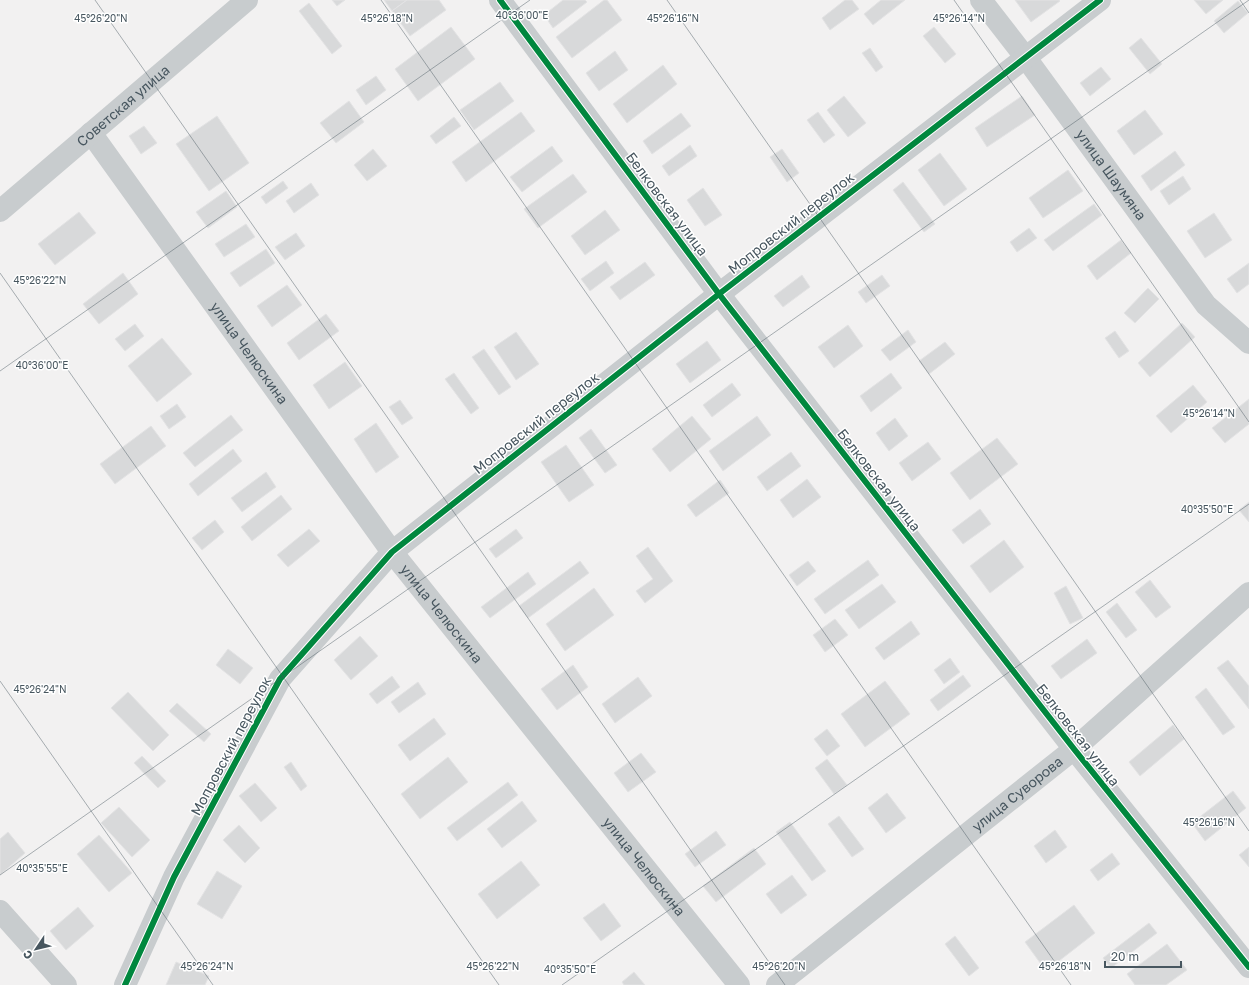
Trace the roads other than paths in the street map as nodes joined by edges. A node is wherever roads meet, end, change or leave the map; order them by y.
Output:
1 (247, 0) edge
2 (500, 0) edge
3 (981, 0) edge
4 (1100, 0) edge
5 (1026, 58) junction
6 (91, 133) junction
7 (0, 211) edge
8 (719, 294) junction
9 (1249, 344) edge
10 (392, 552) junction
11 (1249, 592) edge
12 (1074, 749) junction
13 (0, 911) edge
14 (1249, 967) edge
15 (66, 985) edge
16 (124, 985) edge
17 (739, 985) edge
18 (777, 985) edge

1 - 6 street, Советская улица
2 - 8 street, Белковская улица
3 - 5 street, улица Шаумяна
4 - 5 street, Мопровский переулок
5 - 8 street, Мопровский переулок
5 - 9 street, улица Шаумяна
6 - 7 street, Советская улица
6 - 10 street, улица Челюскина
8 - 10 street, Мопровский переулок
8 - 12 street, Белковская улица
10 - 16 street, Мопровский переулок
10 - 17 street, улица Челюскина
11 - 12 street, улица Суворова
12 - 14 street, Белковская улица
12 - 18 street, улица Суворова
13 - 15 street

